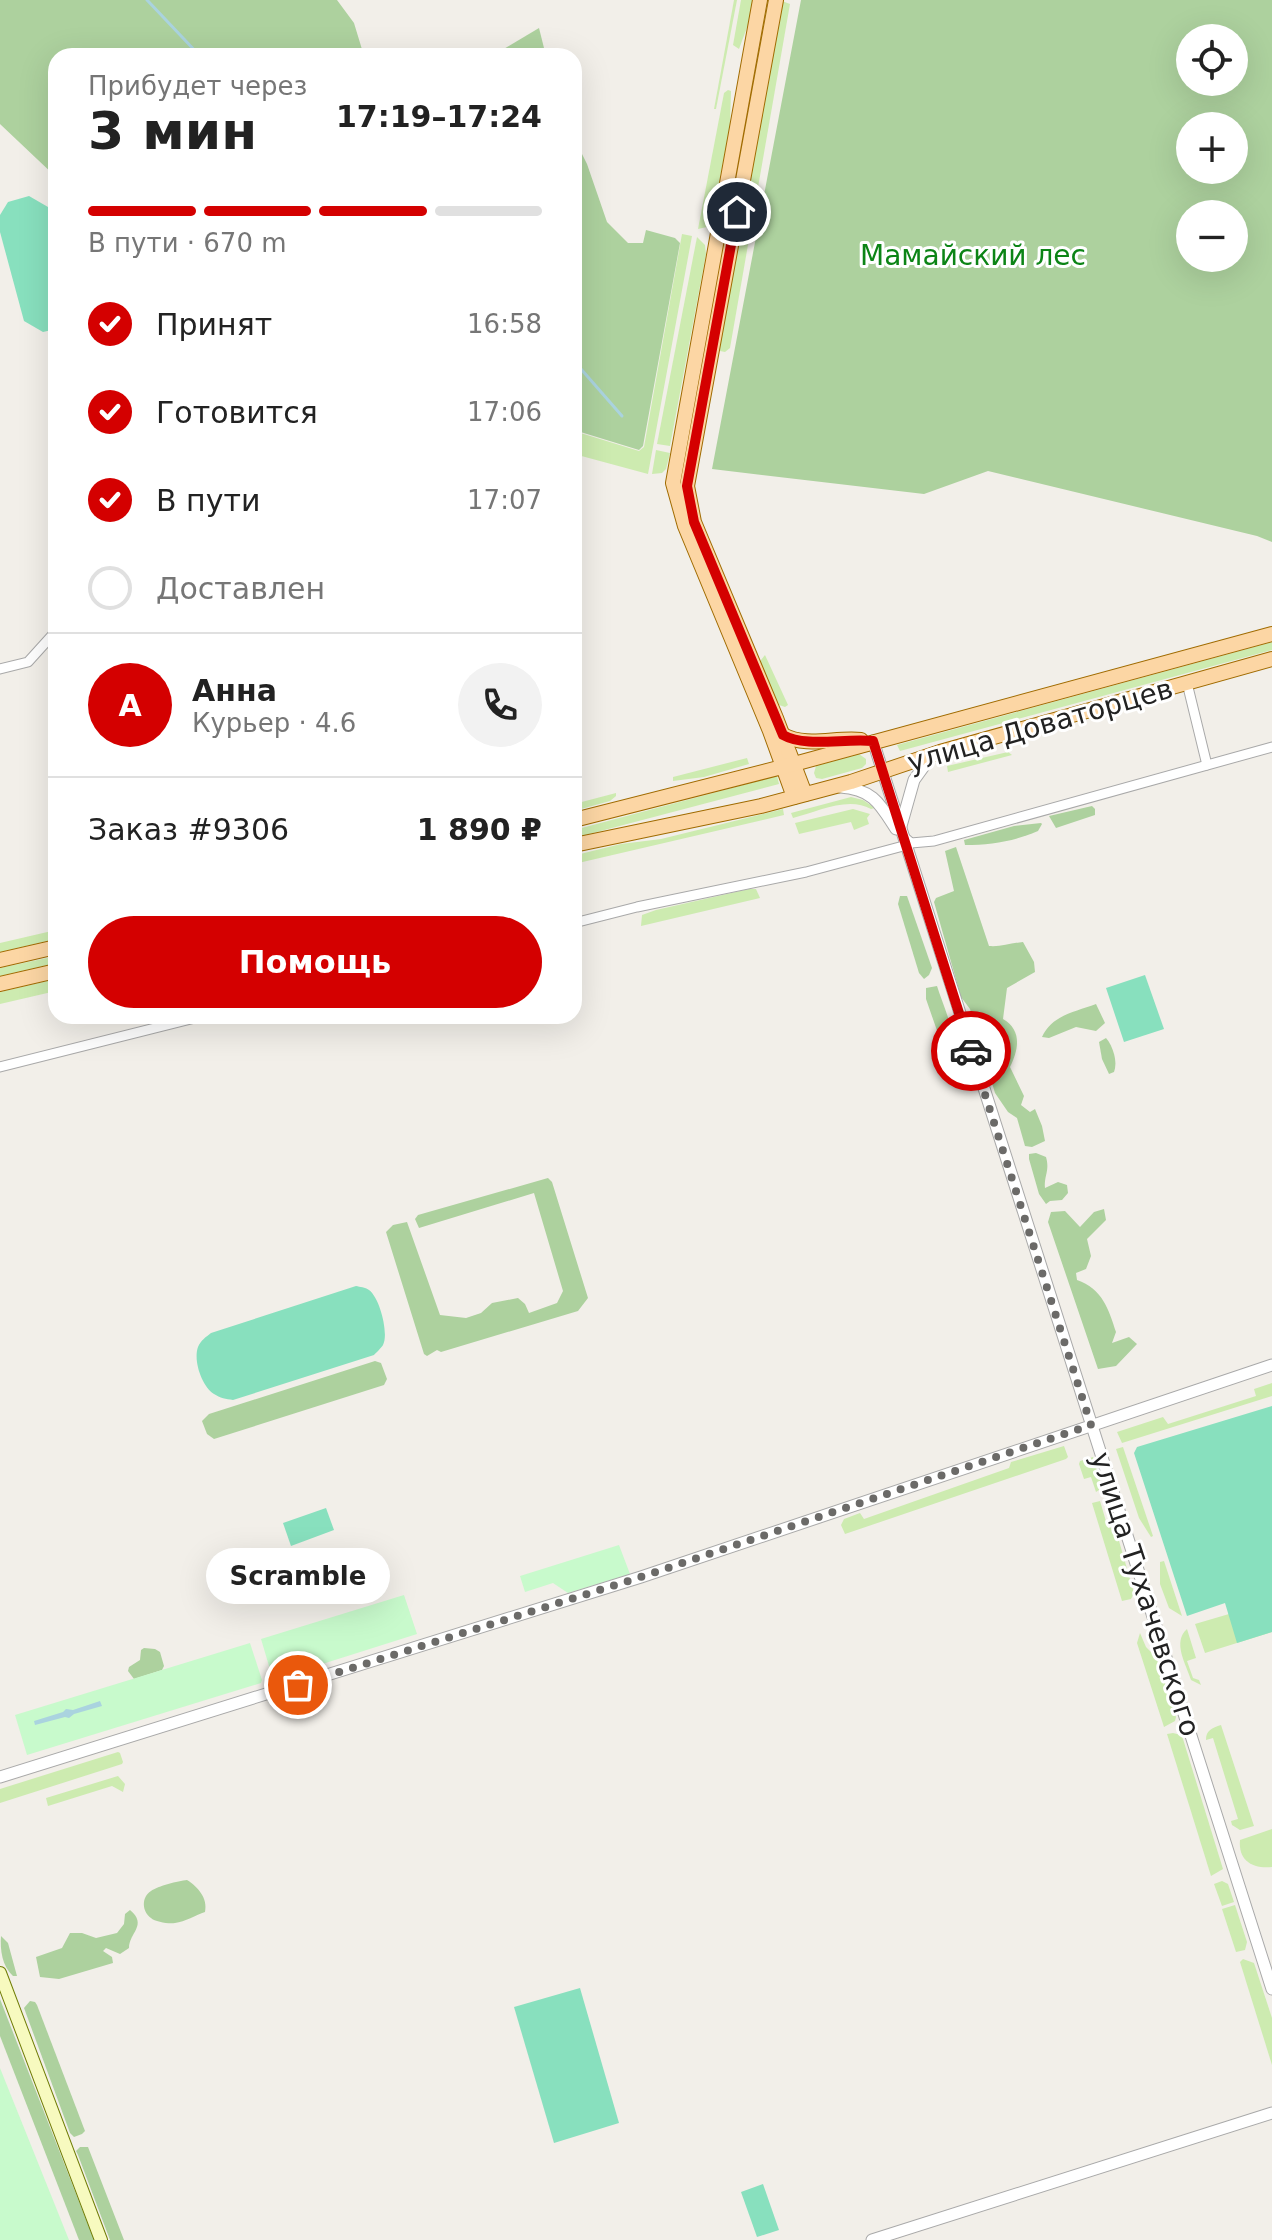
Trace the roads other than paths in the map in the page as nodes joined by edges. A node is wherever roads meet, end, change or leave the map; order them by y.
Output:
1 (760, 0) edge
2 (776, 0) edge
3 (1272, 634) edge
4 (48, 640) edge
5 (1272, 659) edge
6 (0, 669) edge
7 (1187, 683) junction
8 (778, 737) junction
9 (873, 741) junction
10 (1272, 747) edge
11 (932, 755) junction
12 (1207, 765) junction
13 (791, 768) junction
14 (883, 771) junction
15 (758, 773) junction
16 (832, 787) junction
17 (800, 795) junction
18 (582, 818) edge
19 (904, 836) junction
20 (582, 843) edge
21 (582, 920) edge
22 (48, 949) edge
23 (0, 960) edge
24 (48, 973) edge
25 (0, 984) edge
26 (171, 1024) edge
27 (0, 1067) edge
28 (1272, 1365) edge
29 (1091, 1425) junction
30 (0, 1777) edge
31 (0, 1973) edge
32 (1272, 1989) edge
33 (1272, 2113) edge
34 (101, 2240) edge
35 (872, 2240) edge

1 - 8 main road
2 - 8 main road
3 - 9 main road, улица Доваторцев
4 - 6 street
5 - 7 main road, улица Доваторцев
7 - 11 main road, улица Доваторцев
7 - 12 street
8 - 9 main road
8 - 13 main road
8 - 15 main road
9 - 13 main road, улица Доваторцев
9 - 14 street, улица Тухачевского
10 - 12 street
11 - 14 main road, улица Доваторцев
11 - 19 street
12 - 19 street
13 - 15 main road, улица Доваторцев
13 - 17 main road
14 - 16 main road, улица Доваторцев
14 - 19 street, улица Тухачевского
15 - 18 main road, улица Доваторцев
16 - 17 main road, улица Доваторцев
16 - 19 street
17 - 20 main road, улица Доваторцев
19 - 21 street
19 - 29 street, улица Тухачевского
22 - 23 main road
24 - 25 main road
26 - 27 street
28 - 29 street
29 - 30 street
29 - 32 street, улица Тухачевского
31 - 34 main road
33 - 35 street

